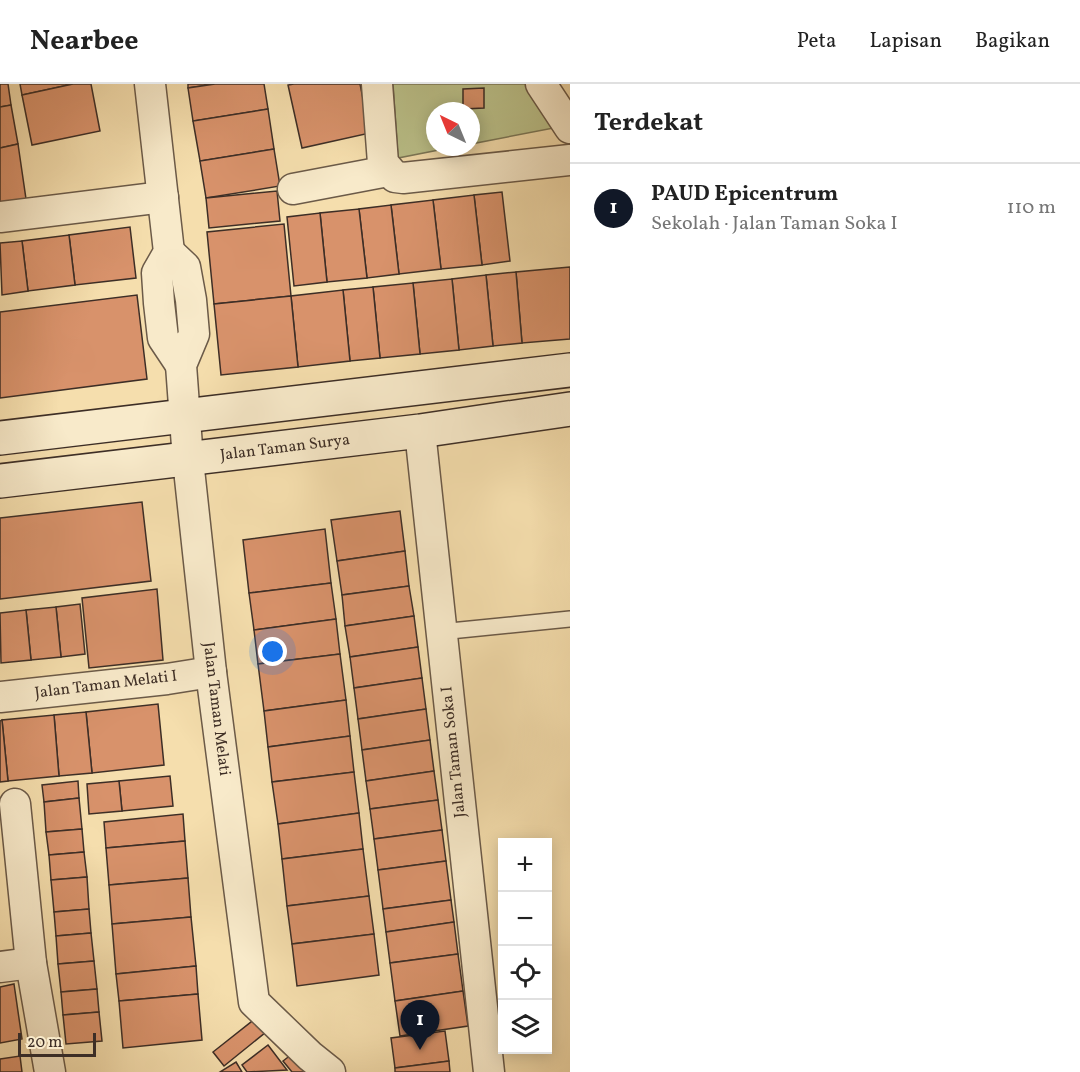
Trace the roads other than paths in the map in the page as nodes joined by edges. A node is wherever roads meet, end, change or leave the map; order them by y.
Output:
1 (150, 84) edge
2 (377, 84) edge
3 (541, 84) edge
4 (570, 128) edge
5 (570, 160) edge
6 (388, 171) junction
7 (293, 189) dead end
8 (163, 197) junction
9 (0, 217) edge
10 (570, 370) edge
11 (570, 409) edge
12 (185, 415) junction
13 (420, 431) junction
14 (0, 438) edge
15 (188, 459) junction
16 (0, 481) edge
17 (570, 619) edge
18 (440, 632) junction
19 (211, 672) junction
20 (0, 697) edge
21 (15, 804) dead end
22 (10, 870) edge
23 (31, 963) junction
24 (0, 967) edge
25 (50, 1072) edge
26 (330, 1072) edge
27 (489, 1072) edge

1 - 8 street
2 - 6 street
3 - 4 street
5 - 6 street
6 - 7 street
8 - 9 street
8 - 12 street, Jalan Taman Melati
10 - 12 street
11 - 13 street, Jalan Taman Surya
12 - 14 street
12 - 15 street, Jalan Taman Melati
13 - 15 street, Jalan Taman Surya
13 - 18 street, Jalan Taman Soka I
15 - 16 street, Jalan Taman Surya
15 - 19 street, Jalan Taman Melati
17 - 18 lane
18 - 27 street, Jalan Taman Soka I
19 - 20 street, Jalan Taman Melati I
19 - 26 street, Jalan Taman Melati
21 - 22 street
22 - 23 street
23 - 24 street
23 - 25 street

